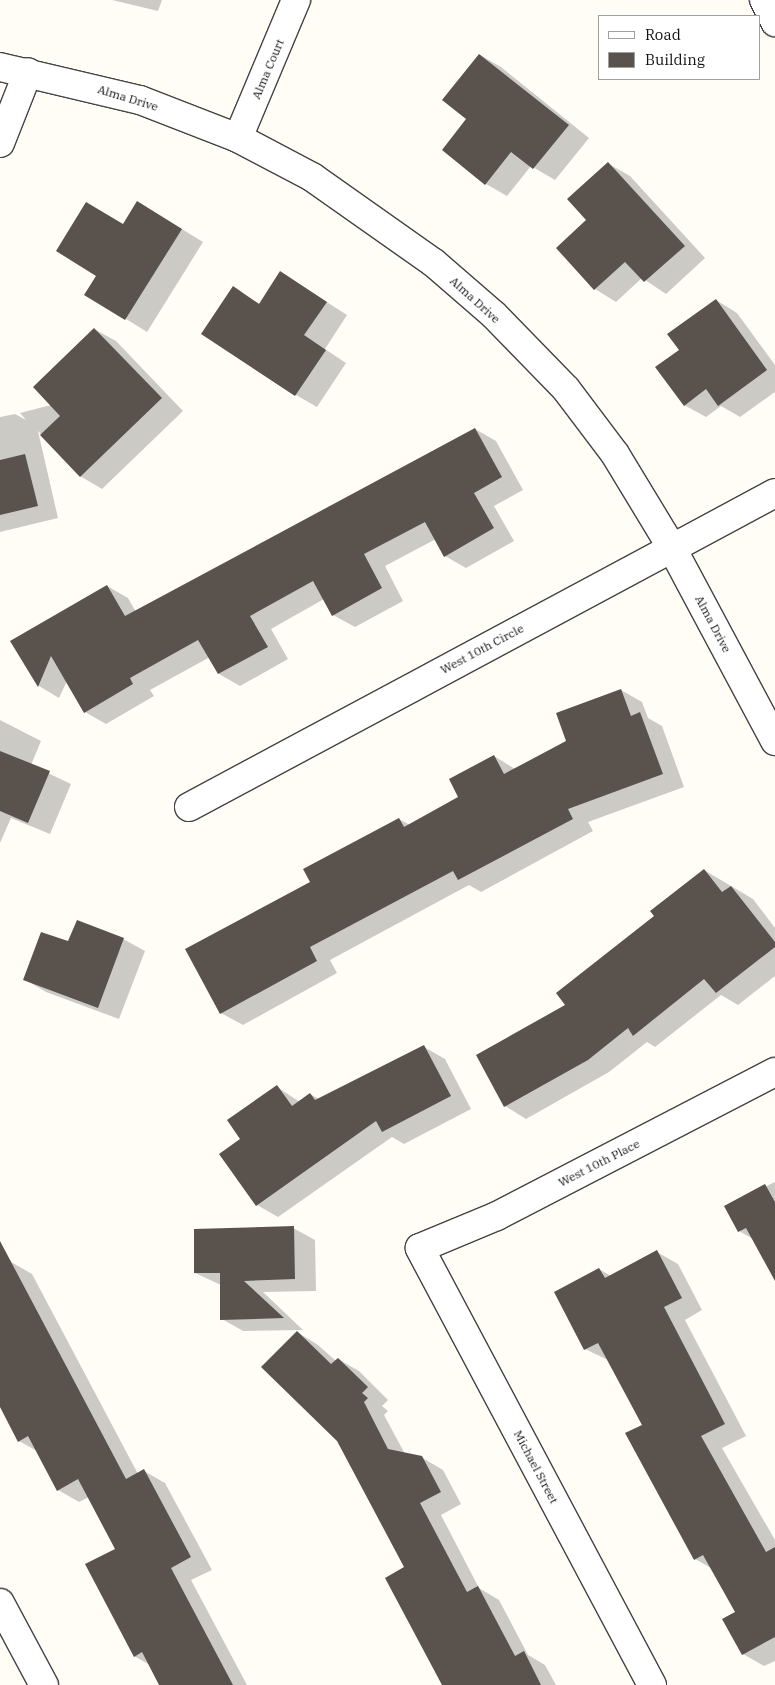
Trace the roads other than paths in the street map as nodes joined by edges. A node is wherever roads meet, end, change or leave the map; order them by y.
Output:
1 (296, 0) edge
2 (764, 0) edge
3 (775, 22) edge
4 (0, 67) edge
5 (28, 72) junction
6 (238, 138) junction
7 (0, 143) edge
8 (775, 493) edge
9 (672, 548) junction
10 (775, 741) edge
11 (189, 807) dead end
12 (775, 1072) edge
13 (420, 1248) joint
14 (0, 1603) edge
15 (44, 1685) edge
16 (652, 1685) edge

1 - 6 street, Alma Court
2 - 3 street
4 - 5 street, Alma Drive
5 - 6 street, Alma Drive
5 - 7 street
6 - 9 street, Alma Drive
8 - 9 street, West 10th Circle
9 - 10 street, Alma Drive
9 - 11 street, West 10th Circle
12 - 13 street, West 10th Place
13 - 16 street, Michael Street
14 - 15 street

